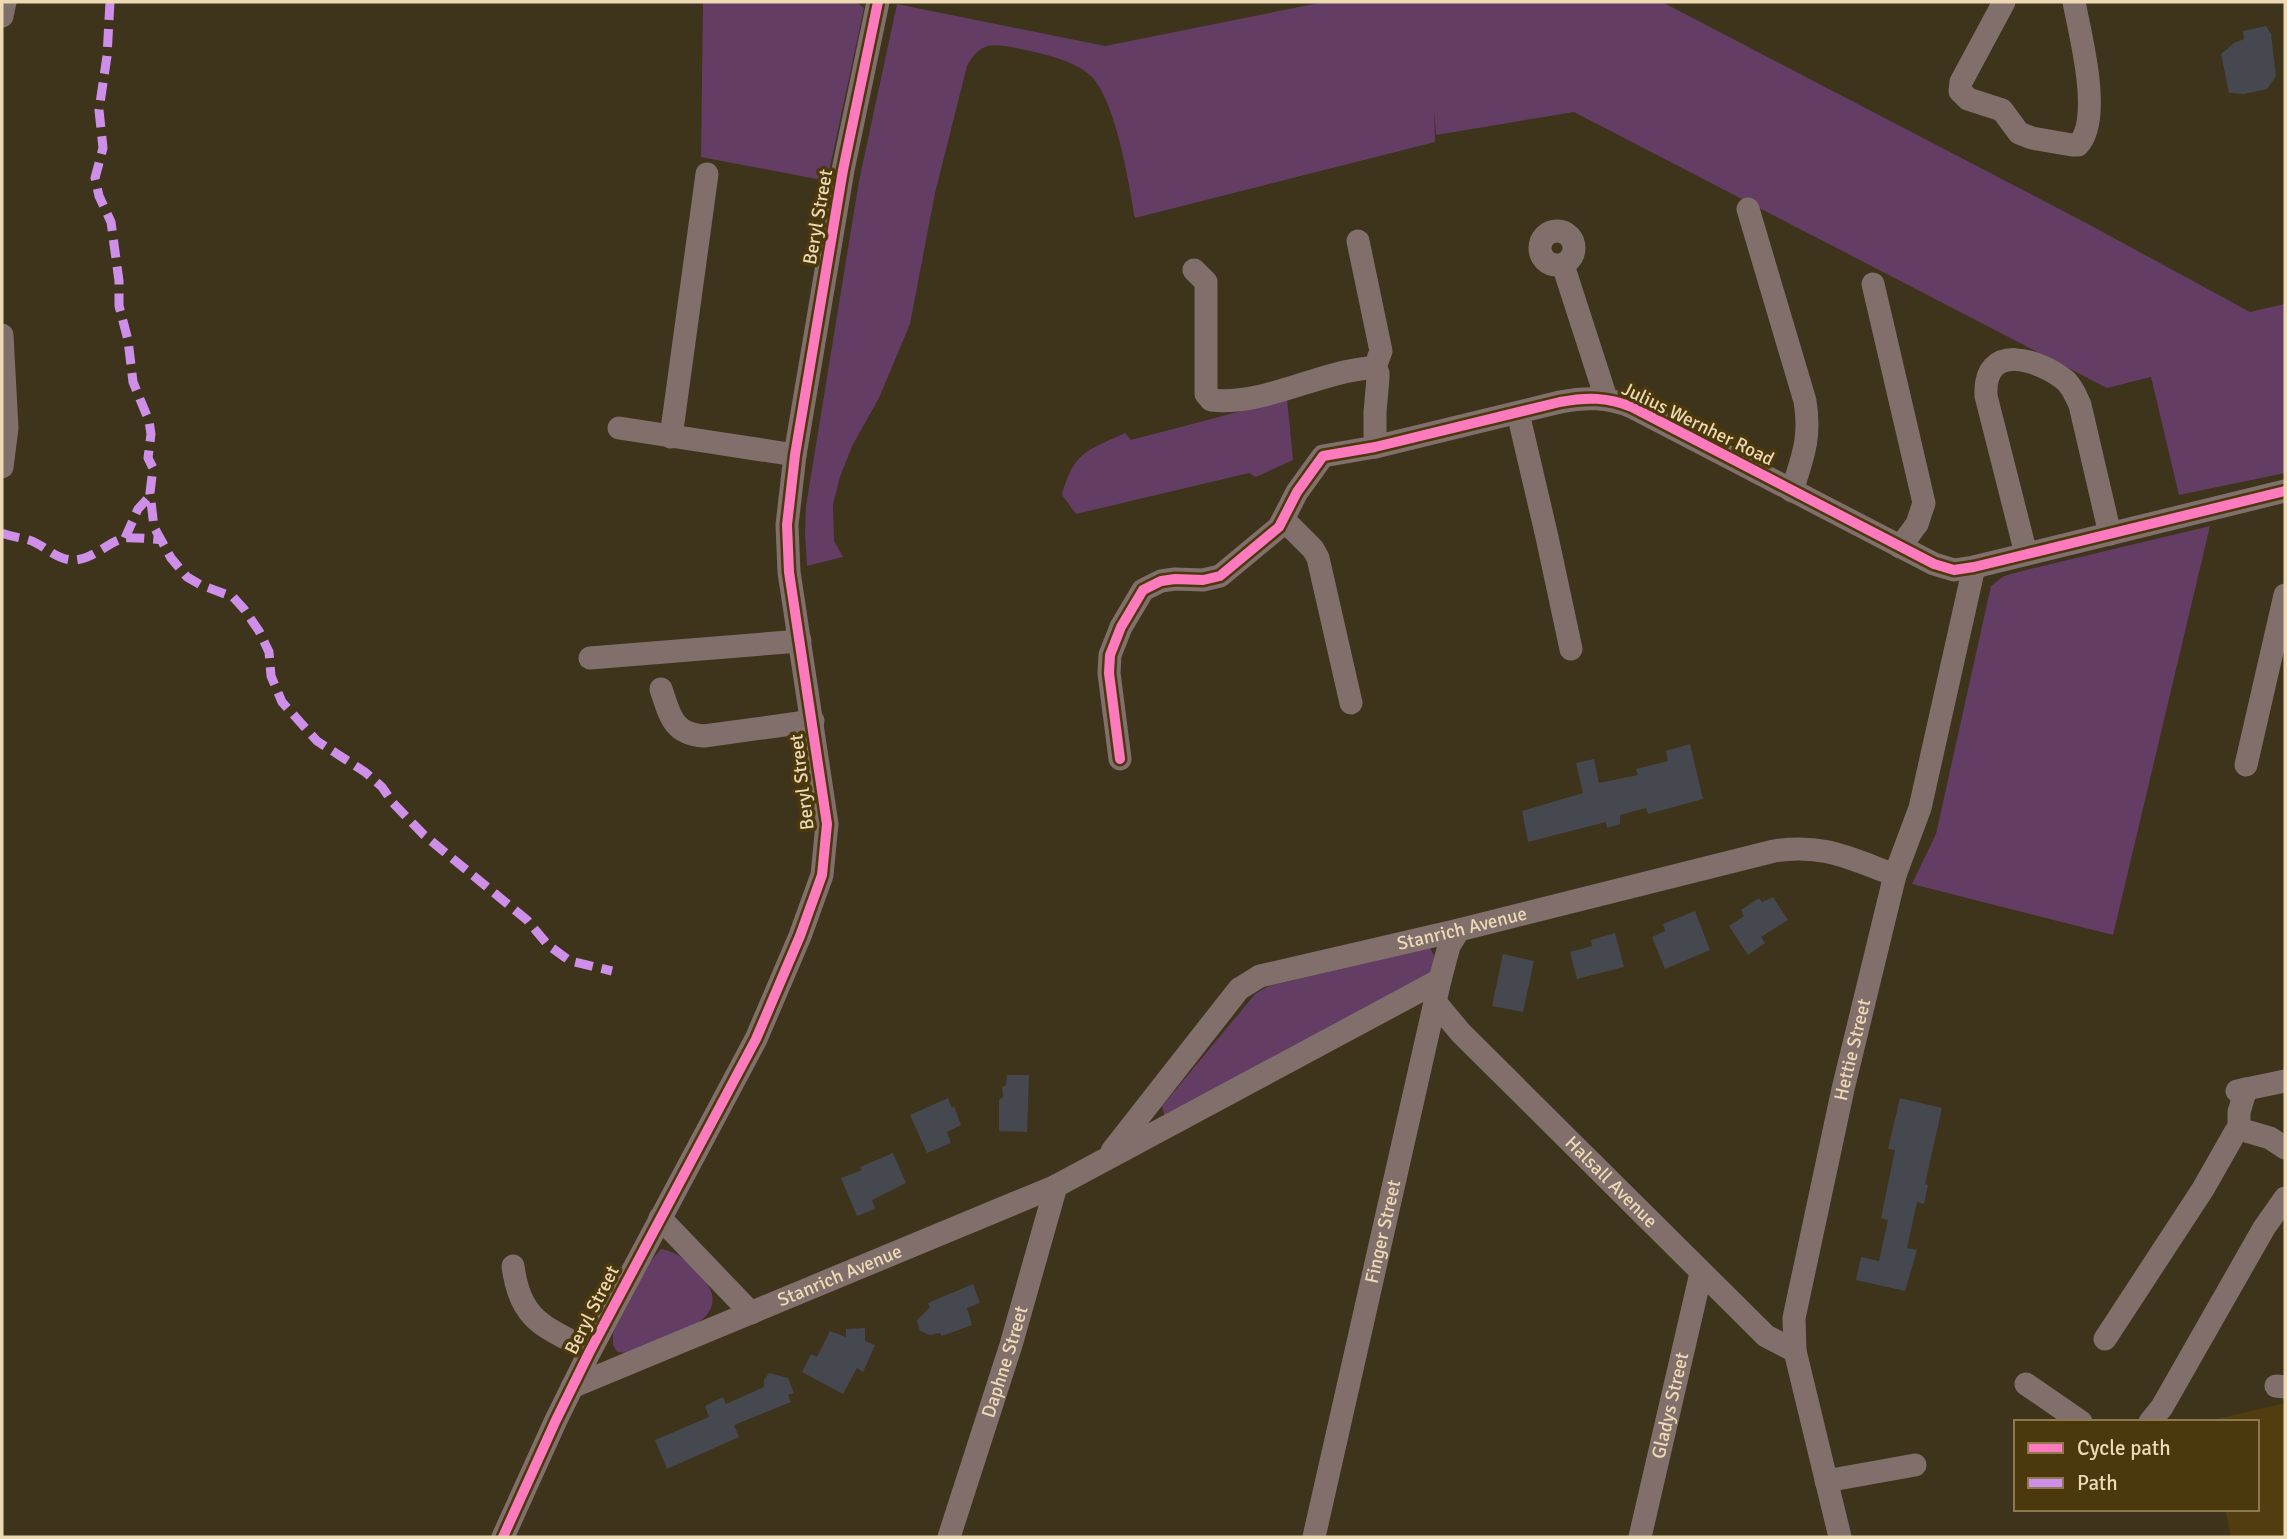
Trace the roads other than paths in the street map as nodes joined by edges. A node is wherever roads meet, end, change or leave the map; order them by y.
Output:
1 (5, 2) edge
2 (878, 2) edge
3 (2004, 2) edge
4 (2074, 2) edge
5 (2, 16) edge
6 (707, 174) dead end
7 (1748, 209) dead end
8 (1358, 241) dead end
9 (1563, 265) dead end
10 (1194, 270) dead end
11 (1873, 284) dead end
12 (2, 335) edge
13 (1374, 370) junction
14 (1606, 398) junction
15 (1518, 413) junction
16 (619, 428) dead end
17 (671, 437) junction
18 (1375, 447) junction
19 (795, 455) junction
20 (2, 467) edge
21 (1791, 491) junction
22 (2285, 494) edge
23 (1284, 520) junction
24 (2110, 534) junction
25 (1900, 547) junction
26 (2026, 554) junction
27 (1974, 567) junction
28 (2285, 595) edge
29 (800, 641) junction
30 (1571, 649) dead end
31 (590, 658) dead end
32 (662, 690) dead end
33 (1351, 703) dead end
34 (813, 721) junction
35 (1120, 759) dead end
36 (2246, 765) dead end
37 (1895, 875) junction
38 (1459, 930) junction
39 (1437, 991) junction
40 (2285, 1081) edge
41 (2239, 1129) junction
42 (2285, 1148) edge
43 (1106, 1159) junction
44 (1056, 1186) junction
45 (2285, 1198) edge
46 (660, 1218) junction
47 (513, 1266) dead end
48 (1702, 1273) junction
49 (751, 1314) junction
50 (2105, 1339) dead end
51 (1795, 1350) junction
52 (590, 1351) junction
53 (2026, 1384) dead end
54 (572, 1387) junction
55 (2078, 1420) edge
56 (2152, 1420) edge
57 (1915, 1465) dead end
58 (1826, 1481) junction
59 (504, 1536) edge
60 (949, 1537) edge
61 (1314, 1537) edge
62 (1640, 1537) edge
63 (1840, 1537) edge

1 - 5 street
2 - 19 street, Beryl Street
3 - 4 street
6 - 17 street
7 - 21 street
8 - 13 street
9 - 14 street
10 - 13 street
11 - 25 street
12 - 20 street
13 - 18 street
14 - 15 street, Julius Wernher Road
14 - 21 street, Julius Wernher Road
15 - 18 street, Julius Wernher Road
15 - 30 street
16 - 17 street
17 - 19 street
18 - 23 street, Julius Wernher Road
19 - 29 street, Beryl Street
21 - 25 street, Julius Wernher Road
22 - 24 street, Julius Wernher Road
23 - 33 street
23 - 35 street, Julius Wernher Road
24 - 26 street, Julius Wernher Road
24 - 26 street
25 - 27 street, Julius Wernher Road
26 - 27 street, Julius Wernher Road
27 - 37 street, Hettie Street
28 - 36 street
29 - 31 street
29 - 34 street, Beryl Street
32 - 34 street
34 - 46 street, Beryl Street
37 - 38 street, Stanrich Avenue
37 - 51 street, Hettie Street
38 - 39 street, Finger Street
38 - 43 street, Stanrich Avenue
39 - 43 street, Stanrich Avenue
39 - 48 street, Halsall Avenue
39 - 61 street, Finger Street
40 - 41 street
41 - 42 street
41 - 50 street
43 - 44 street, Stanrich Avenue
44 - 49 street, Stanrich Avenue
44 - 60 street, Daphne Street
45 - 56 street
46 - 49 street
46 - 52 street, Beryl Street
47 - 52 street
48 - 51 street, Halsall Avenue
48 - 62 street, Gladys Street
49 - 54 street, Stanrich Avenue
51 - 58 street, Hettie Street
52 - 54 street, Beryl Street
53 - 55 street
54 - 59 street, Beryl Street
57 - 58 street
58 - 63 street, Hettie Street

